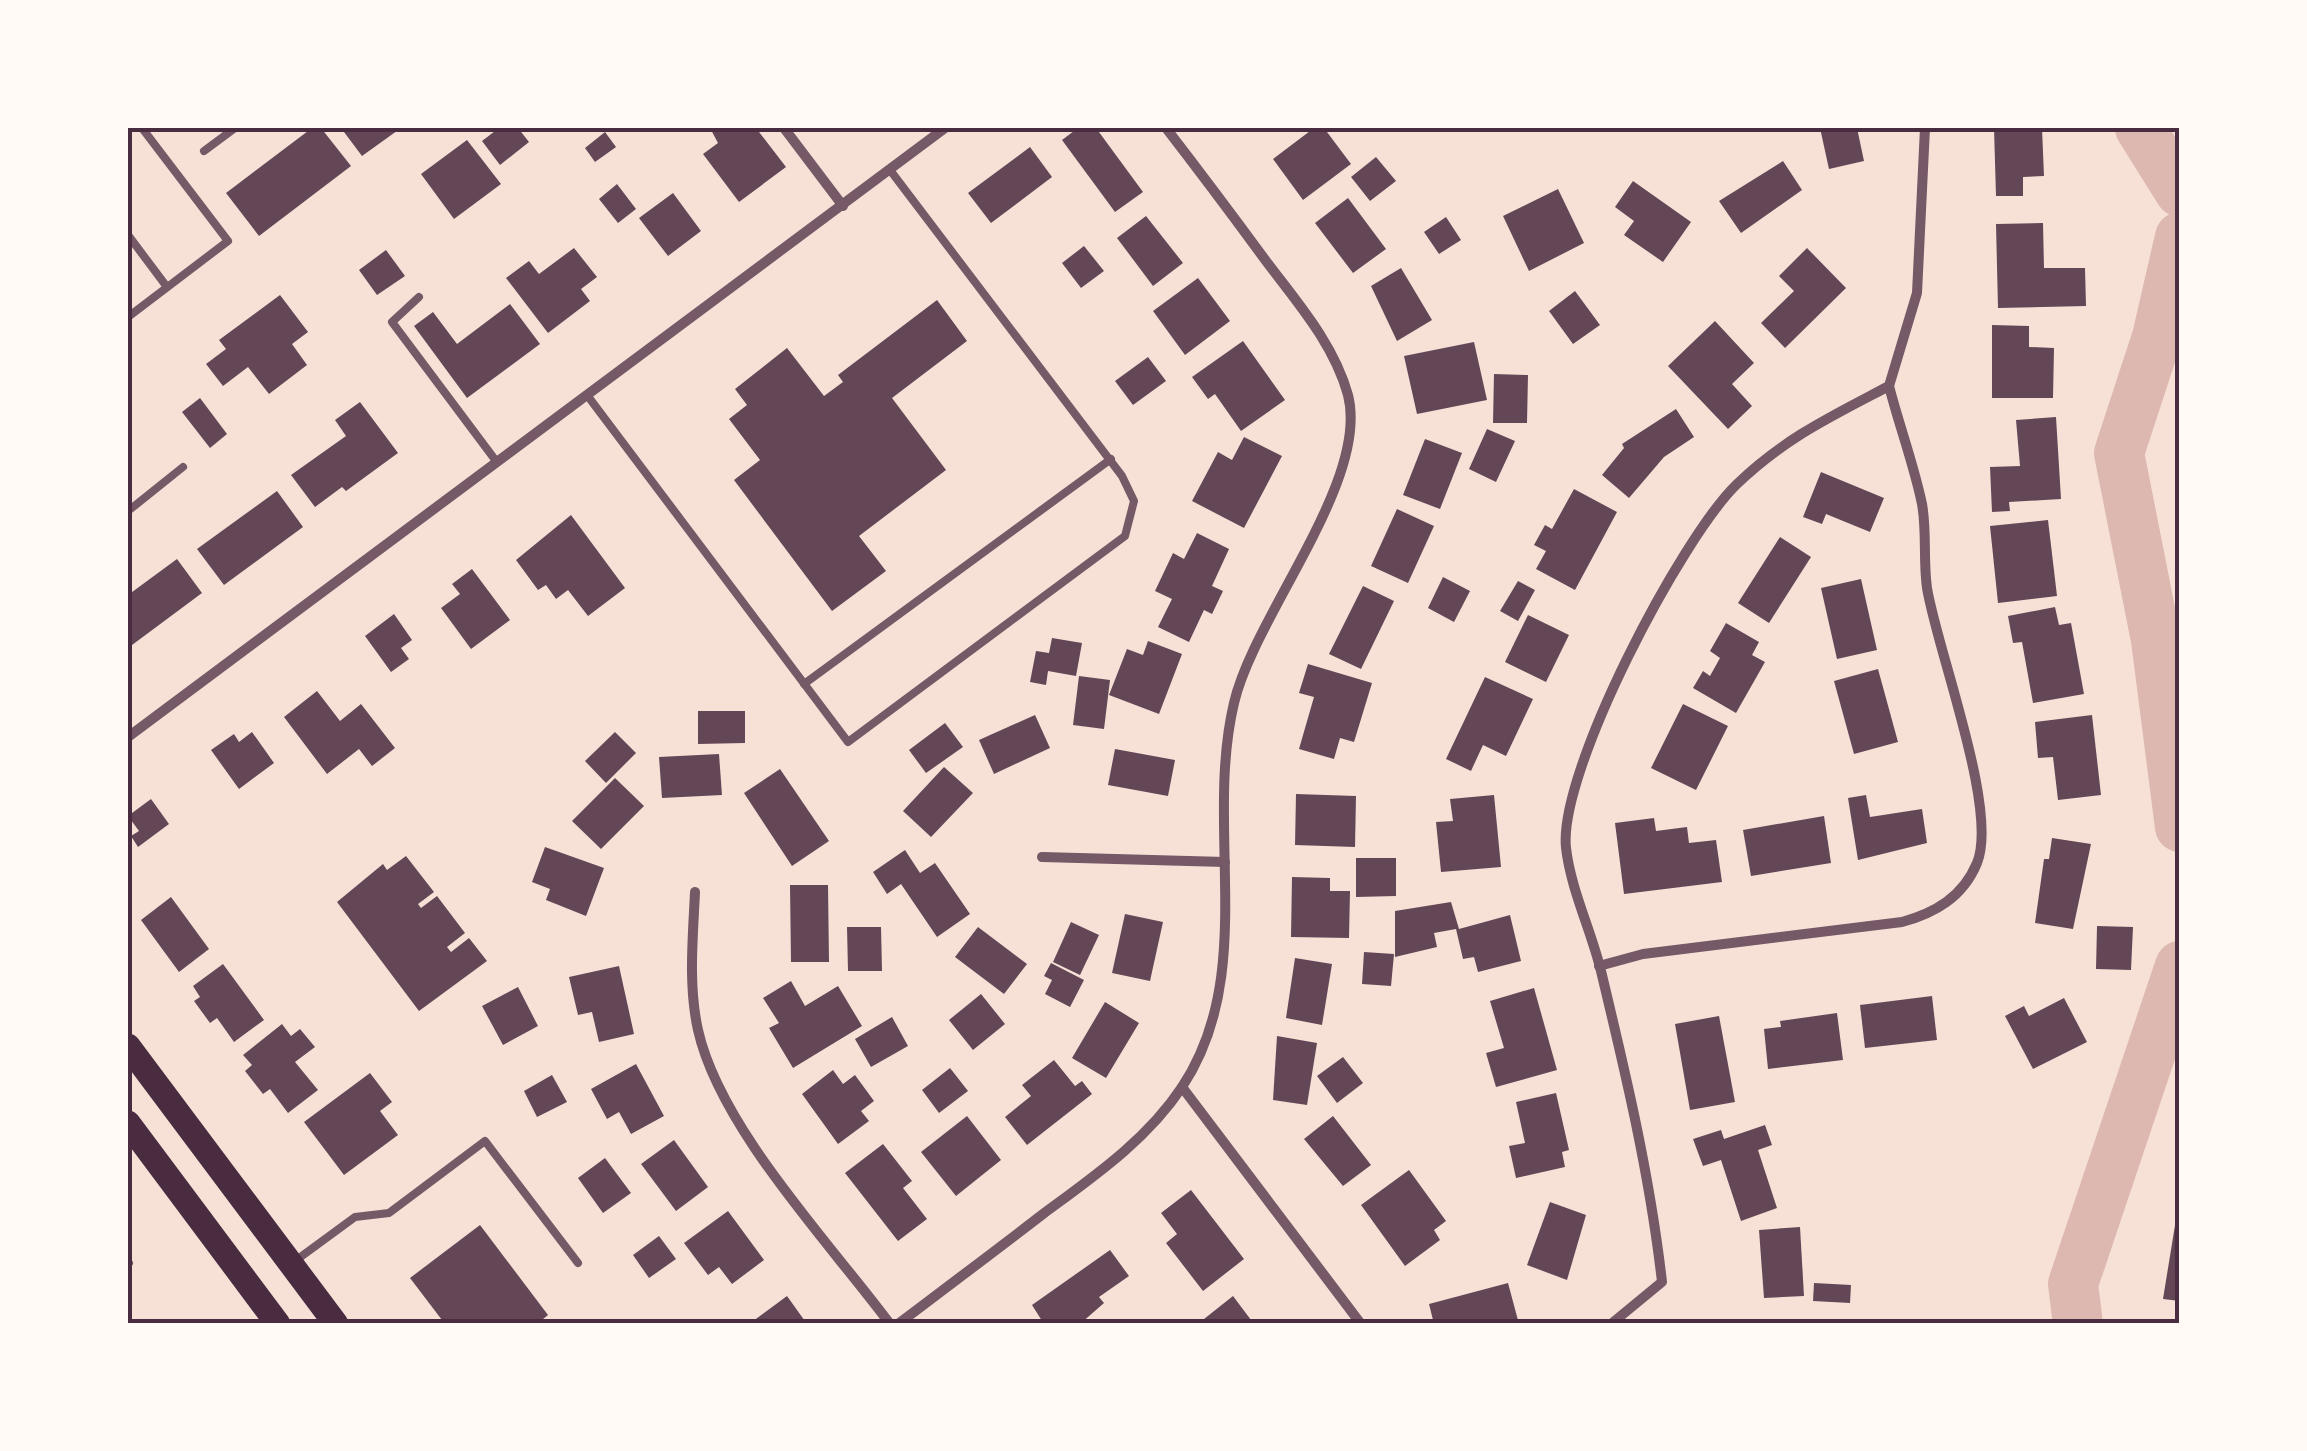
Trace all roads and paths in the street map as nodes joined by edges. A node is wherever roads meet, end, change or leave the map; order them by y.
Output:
1 (142, 128) edge
2 (235, 128) edge
3 (784, 128) edge
4 (945, 128) edge
5 (1166, 128) edge
6 (1925, 128) edge
7 (204, 151) dead end
8 (890, 170) junction
9 (843, 206) junction
10 (128, 235) edge
11 (167, 287) junction
12 (419, 297) dead end
13 (128, 317) edge
14 (1888, 386) junction
15 (587, 395) junction
16 (1111, 460) junction
17 (496, 461) junction
18 (183, 467) dead end
19 (128, 511) edge
20 (804, 684) junction
21 (128, 738) edge
22 (1042, 857) dead end
23 (1225, 862) junction
24 (694, 892) dead end
25 (1599, 966) junction
26 (128, 1046) edge
27 (1182, 1087) junction
28 (128, 1123) edge
29 (578, 1263) dead end
30 (291, 1264) junction
31 (278, 1324) edge
32 (336, 1324) edge
33 (890, 1324) edge
34 (898, 1324) edge
35 (1361, 1324) edge
36 (1611, 1324) edge

1 - 11 lane
2 - 7 lane
3 - 9 street
4 - 8 street
5 - 23 street
6 - 14 street
8 - 9 street
8 - 16 lane
9 - 15 street
10 - 11 lane
11 - 13 lane
12 - 17 lane
14 - 25 street
14 - 25 street
15 - 17 street
15 - 20 lane
16 - 20 lane
16 - 20 lane
17 - 21 street
18 - 19 lane
22 - 23 street
23 - 27 street
24 - 33 street
25 - 36 street
26 - 30 main road
27 - 34 street
27 - 35 street
28 - 31 main road
29 - 30 lane
30 - 32 main road

